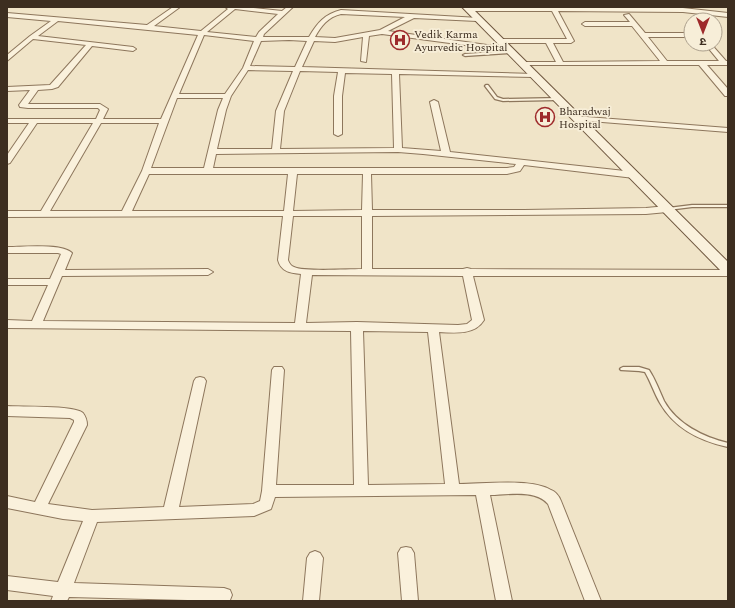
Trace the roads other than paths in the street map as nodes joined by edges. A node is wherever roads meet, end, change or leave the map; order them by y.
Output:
1 (177, 7) edge
2 (231, 7) edge
3 (290, 7) edge
4 (467, 8) edge
5 (511, 8) edge
6 (554, 9) junction
7 (626, 11) edge
8 (283, 13) junction
9 (7, 14) edge
10 (728, 15) edge
11 (412, 16) junction
12 (57, 19) junction
13 (477, 19) junction
14 (585, 24) dead end
15 (634, 24) junction
16 (148, 27) junction
17 (382, 32) junction
18 (201, 34) junction
19 (366, 35) junction
20 (643, 35) junction
21 (683, 35) edge
22 (32, 37) junction
23 (258, 39) junction
24 (310, 39) junction
25 (500, 41) junction
26 (549, 42) junction
27 (91, 43) junction
28 (133, 49) dead end
29 (509, 51) junction
30 (716, 52) edge
31 (465, 55) dead end
32 (7, 59) edge
33 (364, 62) dead end
34 (665, 63) junction
35 (701, 63) junction
36 (726, 63) edge
37 (522, 64) junction
38 (561, 64) junction
39 (246, 68) junction
40 (298, 70) junction
41 (342, 71) junction
42 (395, 72) junction
43 (533, 75) junction
44 (487, 86) dead end
45 (7, 89) edge
46 (34, 89) junction
47 (728, 94) edge
48 (176, 96) junction
49 (227, 96) junction
50 (558, 99) junction
51 (434, 102) dead end
52 (577, 118) junction
53 (99, 120) junction
54 (7, 121) edge
55 (35, 121) junction
56 (164, 121) junction
57 (728, 130) edge
58 (338, 134) dead end
59 (398, 150) junction
60 (276, 151) junction
61 (214, 152) junction
62 (446, 153) junction
63 (7, 161) edge
64 (522, 163) junction
65 (146, 171) junction
66 (208, 171) junction
67 (293, 171) junction
68 (367, 171) junction
69 (634, 175) junction
70 (728, 206) edge
71 (667, 209) junction
72 (126, 213) junction
73 (288, 213) junction
74 (367, 213) junction
75 (7, 214) edge
76 (44, 214) junction
77 (7, 250) edge
78 (467, 271) junction
79 (208, 272) dead end
80 (307, 272) junction
81 (367, 272) junction
82 (728, 272) edge
83 (57, 278) junction
84 (7, 282) edge
85 (7, 324) edge
86 (36, 324) junction
87 (300, 326) junction
88 (357, 326) junction
89 (433, 328) junction
90 (624, 369) dead end
91 (278, 370) dead end
92 (200, 381) dead end
93 (7, 411) edge
94 (728, 445) edge
95 (482, 489) junction
96 (453, 490) junction
97 (269, 491) junction
98 (361, 491) junction
99 (7, 502) edge
100 (39, 508) junction
101 (170, 514) junction
102 (92, 516) junction
103 (406, 553) dead end
104 (315, 558) dead end
105 (7, 583) edge
106 (224, 595) dead end
107 (62, 596) edge
108 (311, 601) edge
109 (410, 601) edge
110 (504, 601) edge
111 (593, 601) edge

1 - 16 street
2 - 8 street
2 - 18 street
3 - 8 street
4 - 5 street
4 - 13 main road
5 - 6 street
6 - 7 street
6 - 26 street
7 - 10 street
7 - 15 street
8 - 23 street
9 - 12 street
11 - 13 street
11 - 17 street
11 - 24 street
12 - 16 street
12 - 22 street
13 - 25 main road
14 - 15 street
15 - 20 street
16 - 18 street
17 - 19 street
17 - 29 street
18 - 23 street
18 - 48 street
19 - 24 street
19 - 33 street
20 - 21 street
20 - 34 street
22 - 27 street
22 - 32 street
23 - 24 street
23 - 39 street
24 - 40 street
25 - 26 street
25 - 29 main road
26 - 38 street
27 - 28 street
27 - 46 street
29 - 31 lane
29 - 37 main road
30 - 36 street
34 - 35 street
34 - 38 street
35 - 36 street
35 - 47 street
37 - 38 street
37 - 43 main road
39 - 40 street
39 - 49 street
40 - 41 street
40 - 60 street
41 - 42 street
41 - 58 street
42 - 43 street
42 - 59 street
43 - 50 main road
44 - 50 lane
45 - 46 street
46 - 53 street
48 - 49 street
48 - 56 street
49 - 61 street
50 - 52 main road
51 - 62 street
52 - 57 street
52 - 69 main road
53 - 55 street
53 - 56 street
53 - 76 street
54 - 55 street
55 - 63 street
56 - 65 street
59 - 60 street
59 - 62 street
60 - 61 street
61 - 66 street
62 - 64 street
64 - 68 street
64 - 69 street
65 - 66 street
65 - 72 street
66 - 67 street
67 - 68 street
67 - 73 street
68 - 74 street
69 - 71 main road
70 - 71 lane
71 - 74 street
71 - 82 main road
72 - 73 street
72 - 76 street
73 - 74 street
73 - 80 street
74 - 81 street
75 - 76 street
77 - 83 street
78 - 81 street
78 - 82 street
78 - 89 street
79 - 83 street
80 - 81 street
80 - 87 street
83 - 84 street
83 - 86 street
85 - 86 street
86 - 87 street
87 - 88 street
88 - 89 street
88 - 98 street
89 - 96 street
90 - 94 lane
91 - 97 street
92 - 101 street
93 - 100 street
95 - 96 street
95 - 110 street
95 - 111 street
96 - 98 street
97 - 98 street
97 - 101 street
99 - 100 street
100 - 102 street
101 - 102 street
102 - 107 street
103 - 109 street
104 - 108 street
105 - 107 street
106 - 107 street

